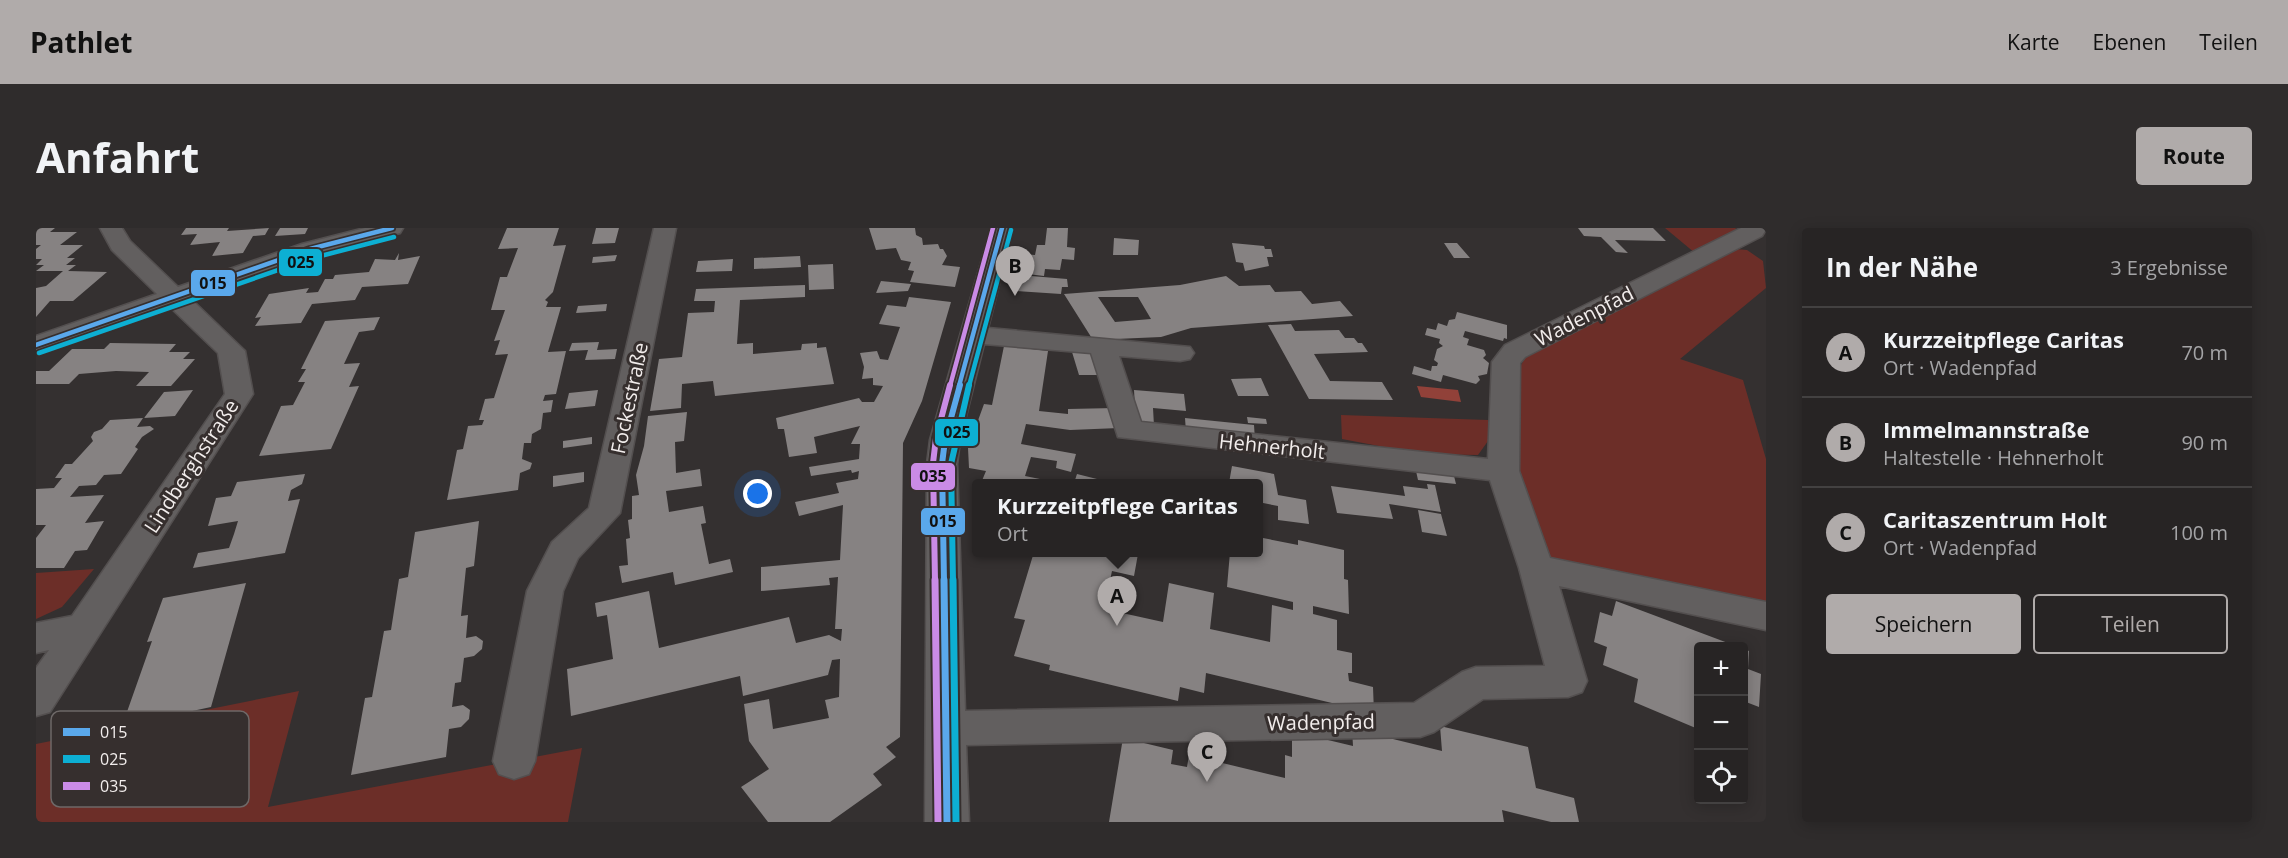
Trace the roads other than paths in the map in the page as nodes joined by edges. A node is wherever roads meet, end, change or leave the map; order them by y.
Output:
1 (111, 228) edge
2 (392, 228) edge
3 (665, 228) edge
4 (1002, 228) edge
5 (1757, 236) edge
6 (173, 296) junction
7 (974, 335) junction
8 (36, 345) edge
9 (1103, 347) junction
10 (1180, 353) dead end
11 (1503, 471) junction
12 (1536, 568) junction
13 (1766, 616) edge
14 (83, 628) junction
15 (36, 638) edge
16 (36, 700) edge
17 (945, 728) junction
18 (514, 762) dead end
19 (947, 822) edge

1 - 6 street, Lindberghstraße
2 - 6 street
3 - 18 street, Fockestraße
4 - 7 street
5 - 11 street, Wadenpfad
6 - 8 street
6 - 14 street, Lindberghstraße
7 - 9 street
7 - 17 street
9 - 10 street
9 - 11 street, Hehnerholt
11 - 12 street, Wadenpfad
12 - 13 street
12 - 17 street, Wadenpfad
14 - 15 street
14 - 16 street, Lindberghstraße
17 - 19 street

